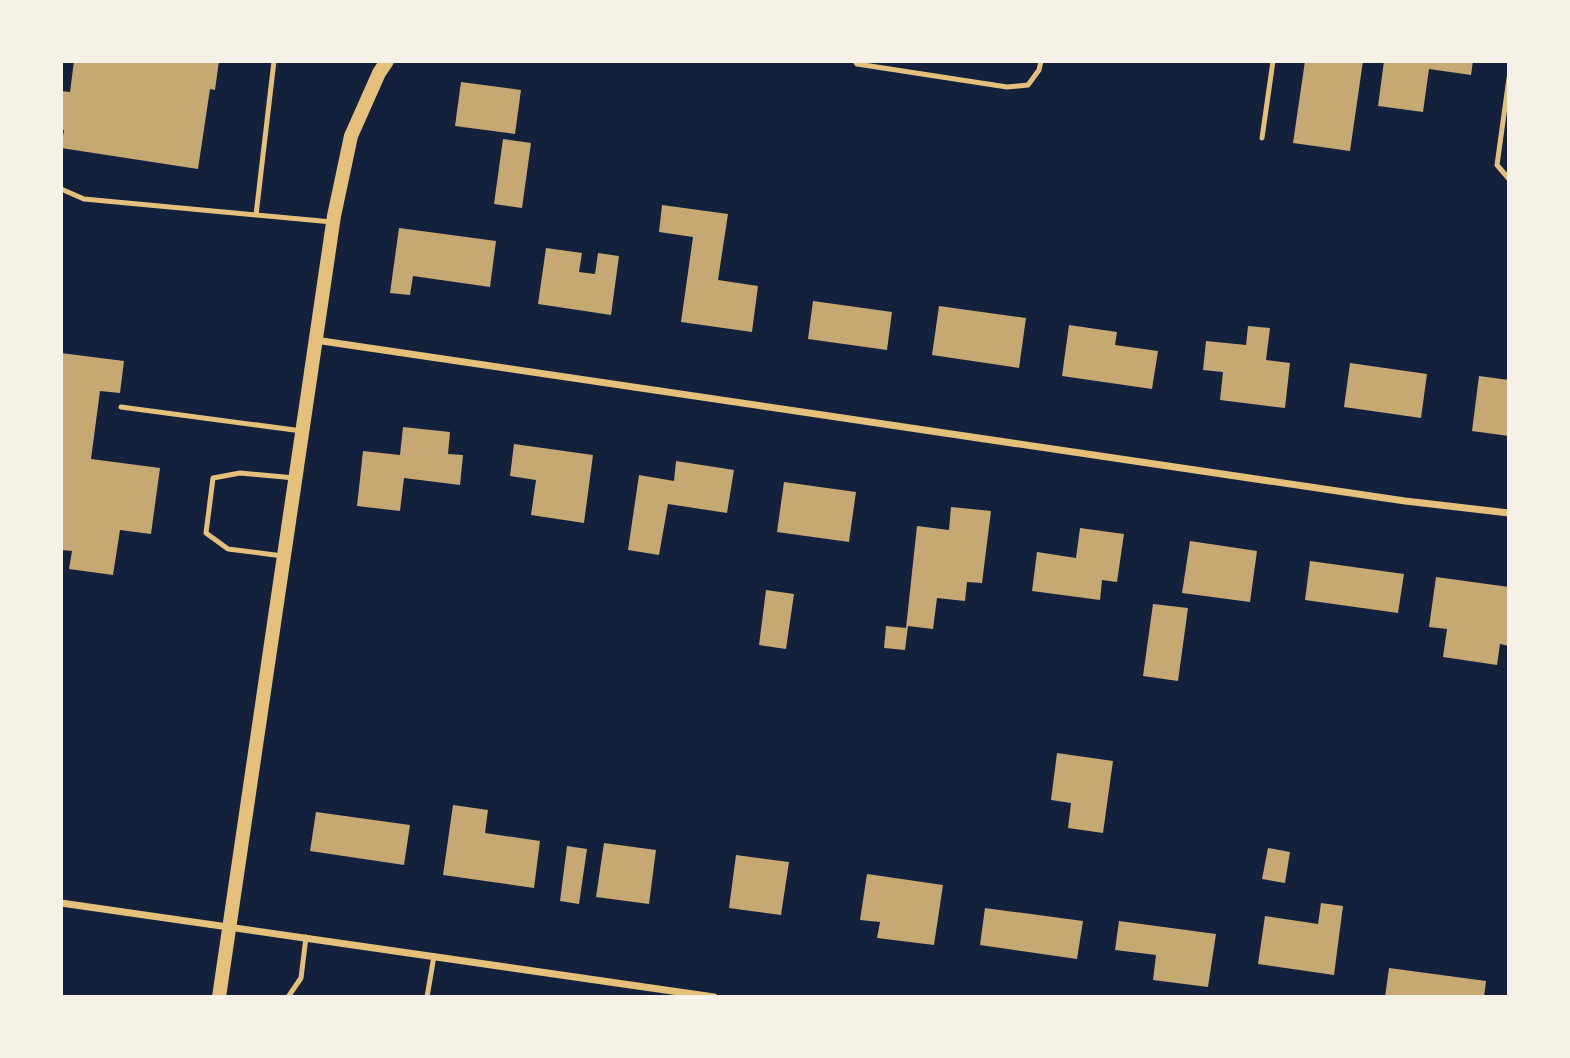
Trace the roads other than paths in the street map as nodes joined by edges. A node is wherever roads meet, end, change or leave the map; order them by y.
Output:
1 (274, 61) edge
2 (387, 61) edge
3 (855, 61) edge
4 (1041, 61) edge
5 (1273, 61) edge
6 (1509, 78) edge
7 (1262, 138) dead end
8 (1509, 178) edge
9 (61, 190) edge
10 (256, 215) junction
11 (333, 223) junction
12 (315, 340) junction
13 (121, 407) dead end
14 (302, 431) junction
15 (295, 478) junction
16 (1509, 513) edge
17 (284, 556) junction
18 (61, 902) edge
19 (229, 926) junction
20 (306, 937) junction
21 (433, 956) junction
22 (219, 997) edge
23 (289, 997) edge
24 (427, 997) edge
25 (713, 997) edge

1 - 10 lane
2 - 11 main road
3 - 4 lane
5 - 7 lane
6 - 8 lane
9 - 10 lane
10 - 11 lane
11 - 12 main road
12 - 14 main road
12 - 16 street
13 - 14 lane
14 - 15 main road
15 - 17 main road
15 - 17 lane
17 - 19 main road
18 - 19 street
19 - 20 street
19 - 22 main road
20 - 21 street
20 - 23 lane
21 - 24 lane
21 - 25 street

